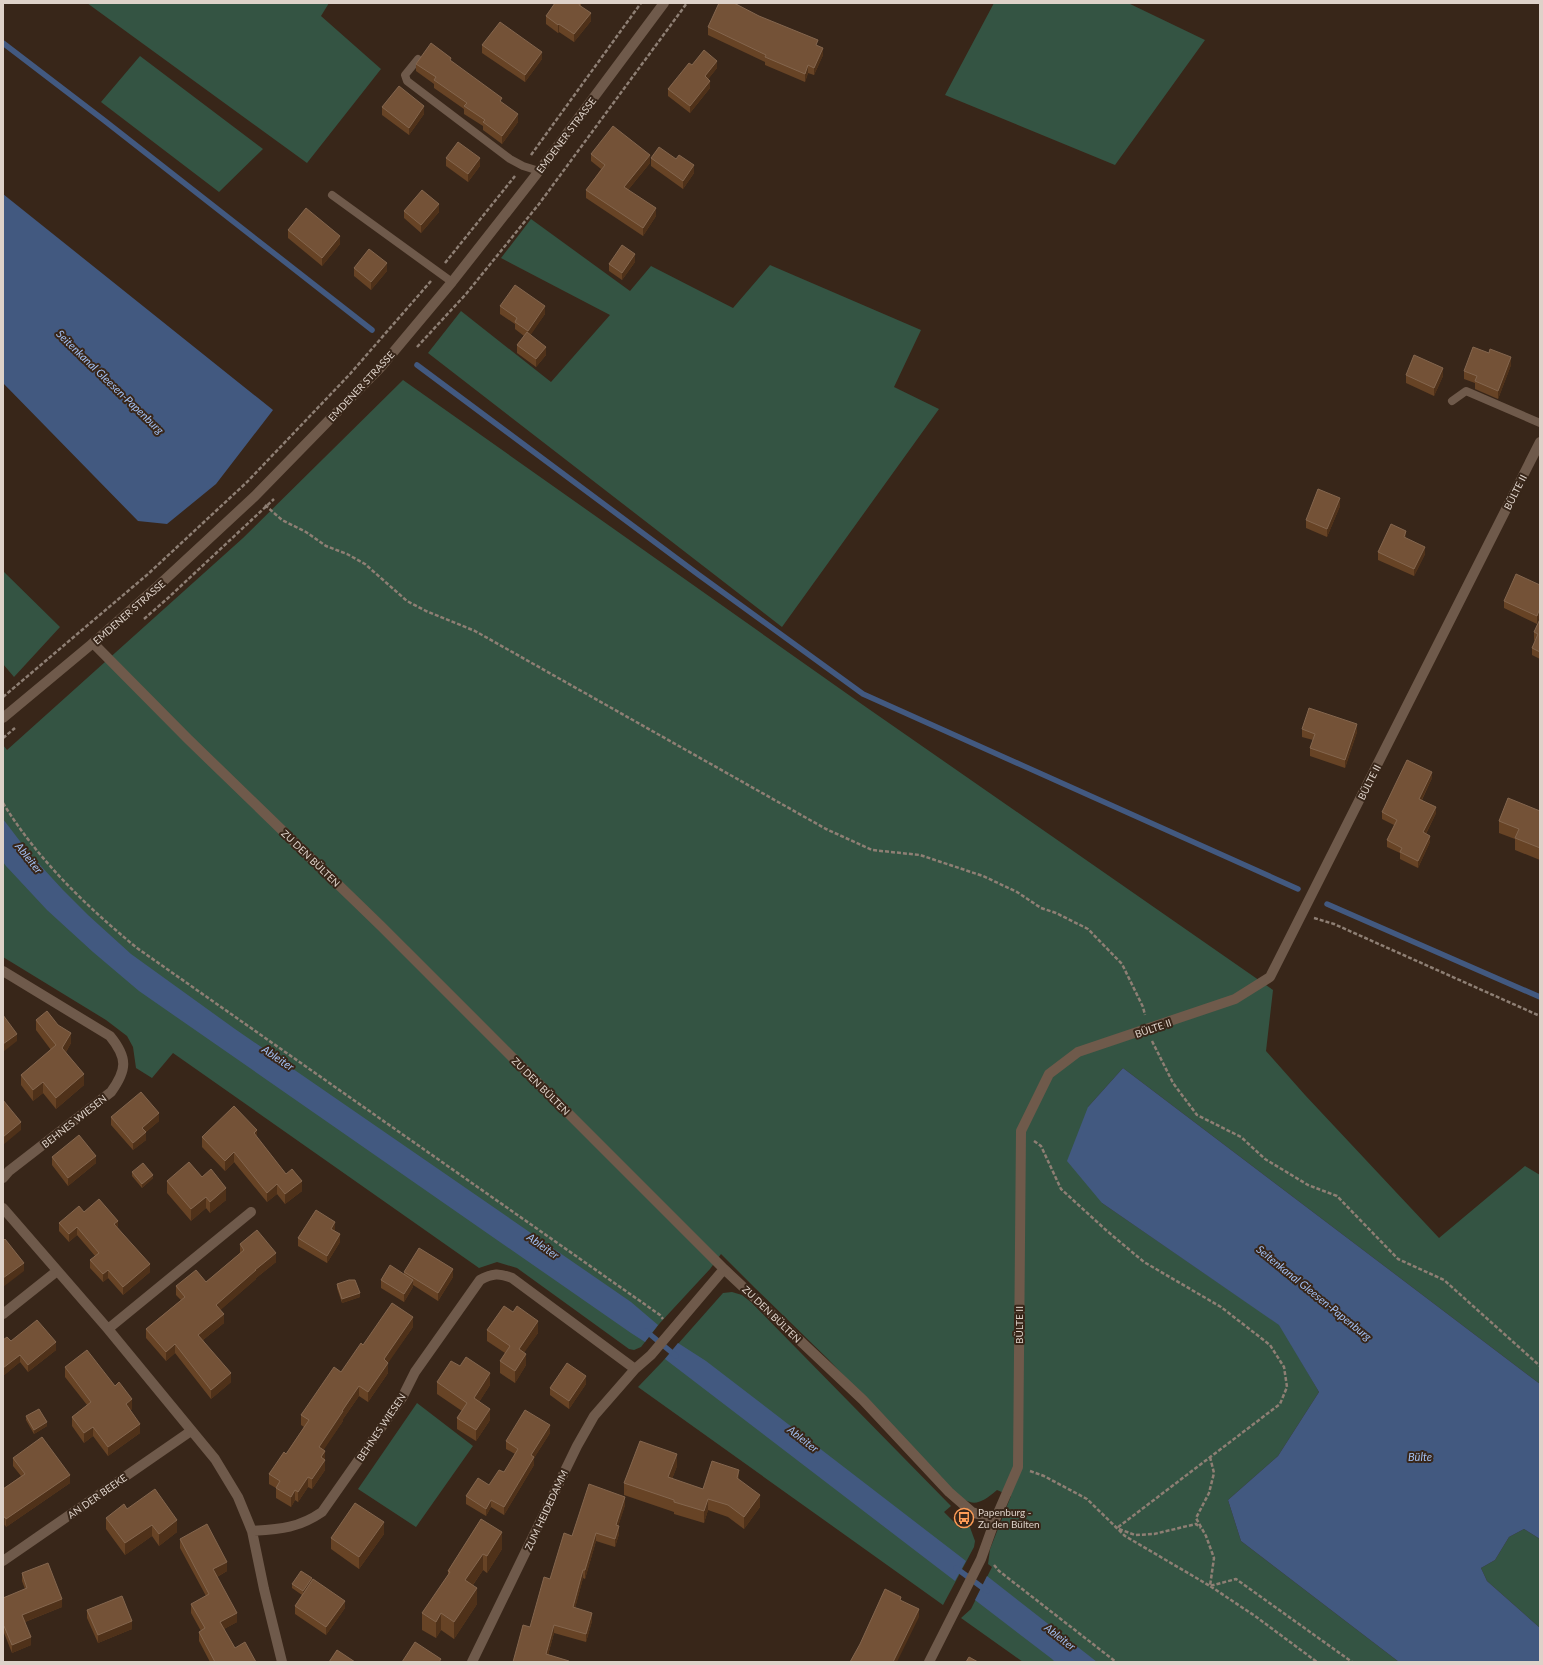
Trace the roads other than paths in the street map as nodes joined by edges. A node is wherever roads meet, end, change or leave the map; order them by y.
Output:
1 (664, 3) edge
2 (418, 59) edge
3 (539, 171) junction
4 (332, 195) dead end
5 (452, 282) junction
6 (1452, 401) dead end
7 (1540, 423) edge
8 (1540, 442) edge
9 (93, 643) junction
10 (3, 718) edge
11 (3, 972) edge
12 (3, 1178) edge
13 (3, 1208) edge
14 (251, 1212) dead end
15 (724, 1269) junction
16 (57, 1271) junction
17 (3, 1314) edge
18 (108, 1329) junction
19 (635, 1369) junction
20 (191, 1431) junction
21 (995, 1520) junction
22 (252, 1531) junction
23 (3, 1561) edge
24 (282, 1662) edge
25 (472, 1662) edge
26 (929, 1662) edge

1 - 3 street, EMDENER STRASSE
2 - 3 lane
3 - 5 street, EMDENER STRASSE
4 - 5 lane
5 - 9 street, EMDENER STRASSE
6 - 7 lane
8 - 21 street, BÜLTE II
9 - 10 street, EMDENER STRASSE
9 - 15 street, ZU DEN BÜLTEN
11 - 12 street, BEHNES WIESEN
13 - 16 street
14 - 18 street
15 - 19 street, ZUM HEIDEDAMM
15 - 21 street, ZU DEN BÜLTEN
16 - 17 street
16 - 18 street
18 - 20 street
19 - 22 street, BEHNES WIESEN
19 - 25 street, ZUM HEIDEDAMM
20 - 22 street
20 - 23 street, AN DER BEEKE
21 - 26 street, BÜLTE II
22 - 24 street

